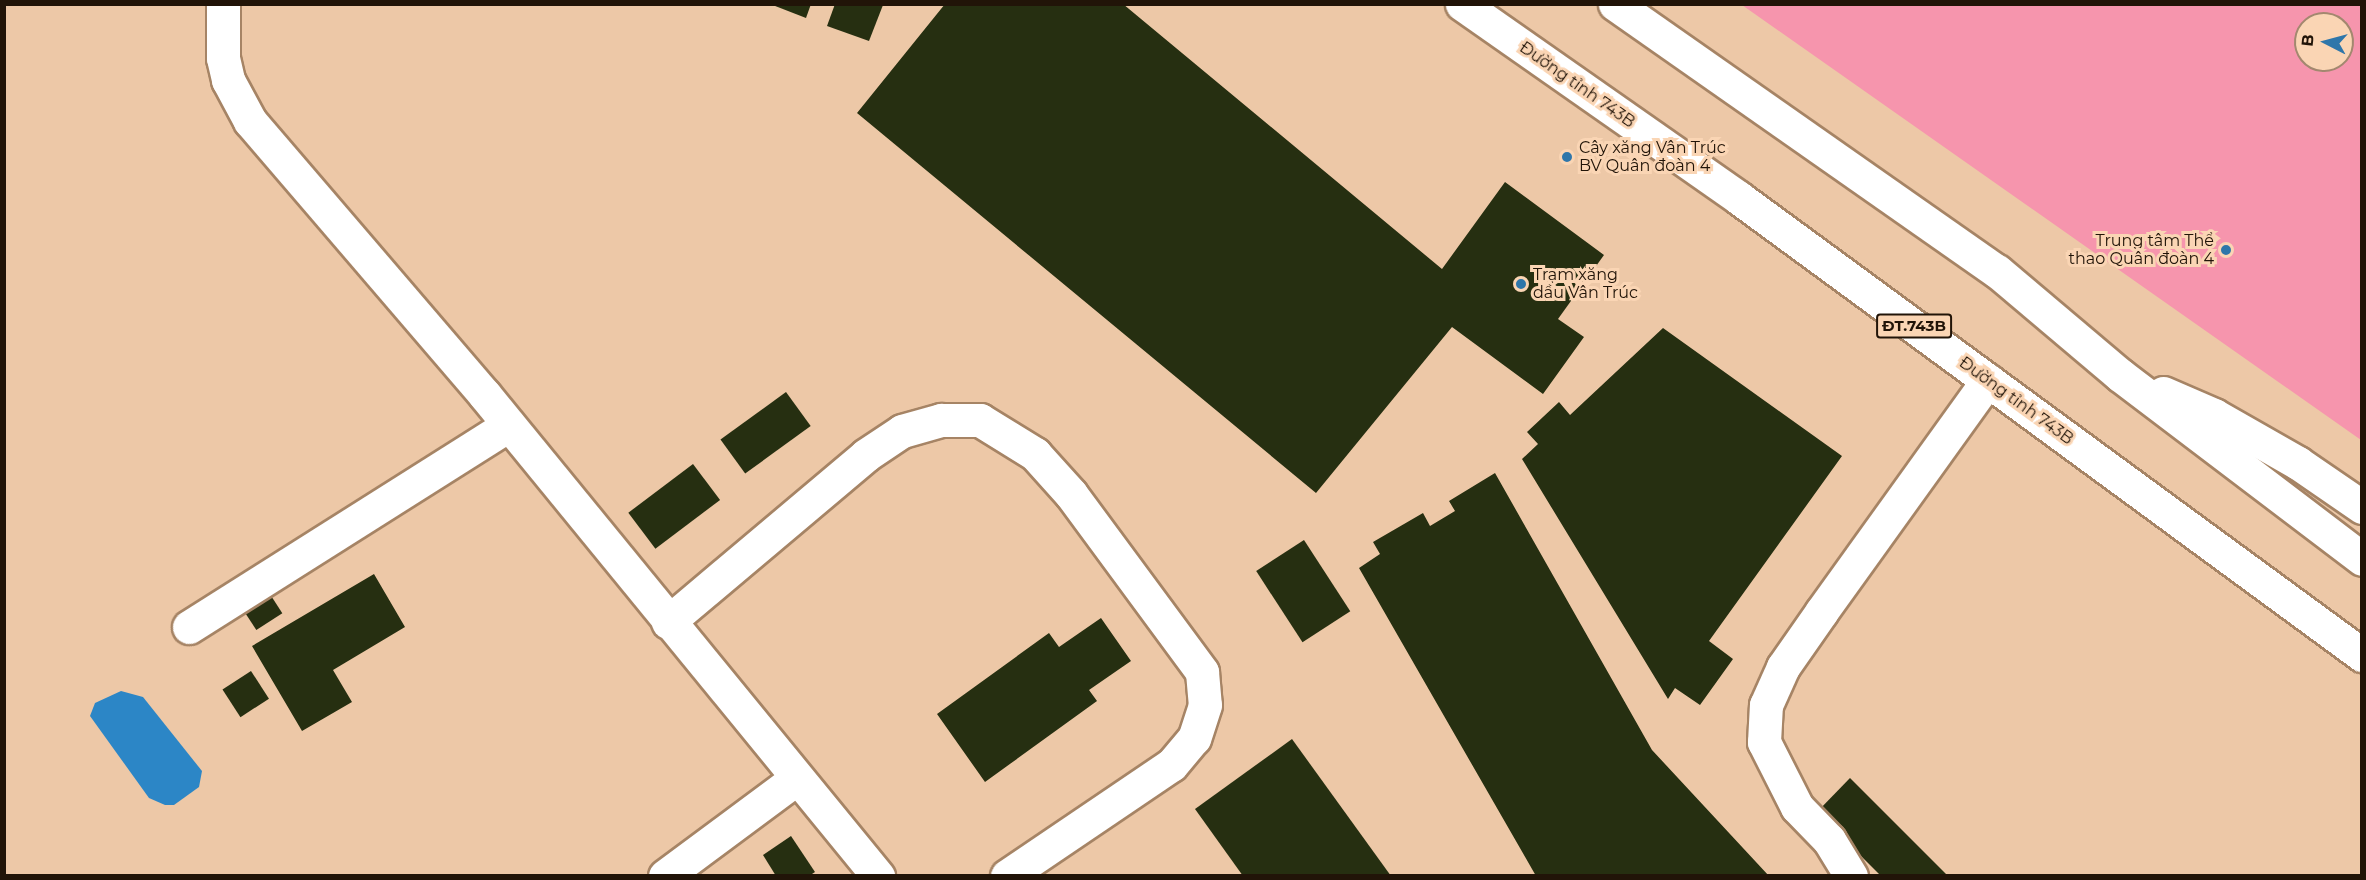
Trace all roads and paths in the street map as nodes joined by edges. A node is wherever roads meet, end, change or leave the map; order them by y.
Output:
1 (1461, 4) edge
2 (1615, 4) edge
3 (226, 9) edge
4 (2120, 375) junction
5 (1988, 380) junction
6 (509, 425) junction
7 (2361, 507) edge
8 (2361, 559) edge
9 (668, 622) junction
10 (189, 627) dead end
11 (2361, 655) edge
12 (797, 778) junction
13 (665, 876) edge
14 (878, 876) edge
15 (1007, 876) edge
16 (1851, 876) edge

1 - 5 main road, Đường tỉnh 743B / ĐT.743B
2 - 4 main road
3 - 6 main road
4 - 7 main road
4 - 8 main road
5 - 11 main road, Đường tỉnh 743B / ĐT.743B
5 - 16 main road
6 - 9 main road
6 - 10 main road
9 - 12 main road
9 - 15 main road
12 - 13 main road
12 - 14 main road

